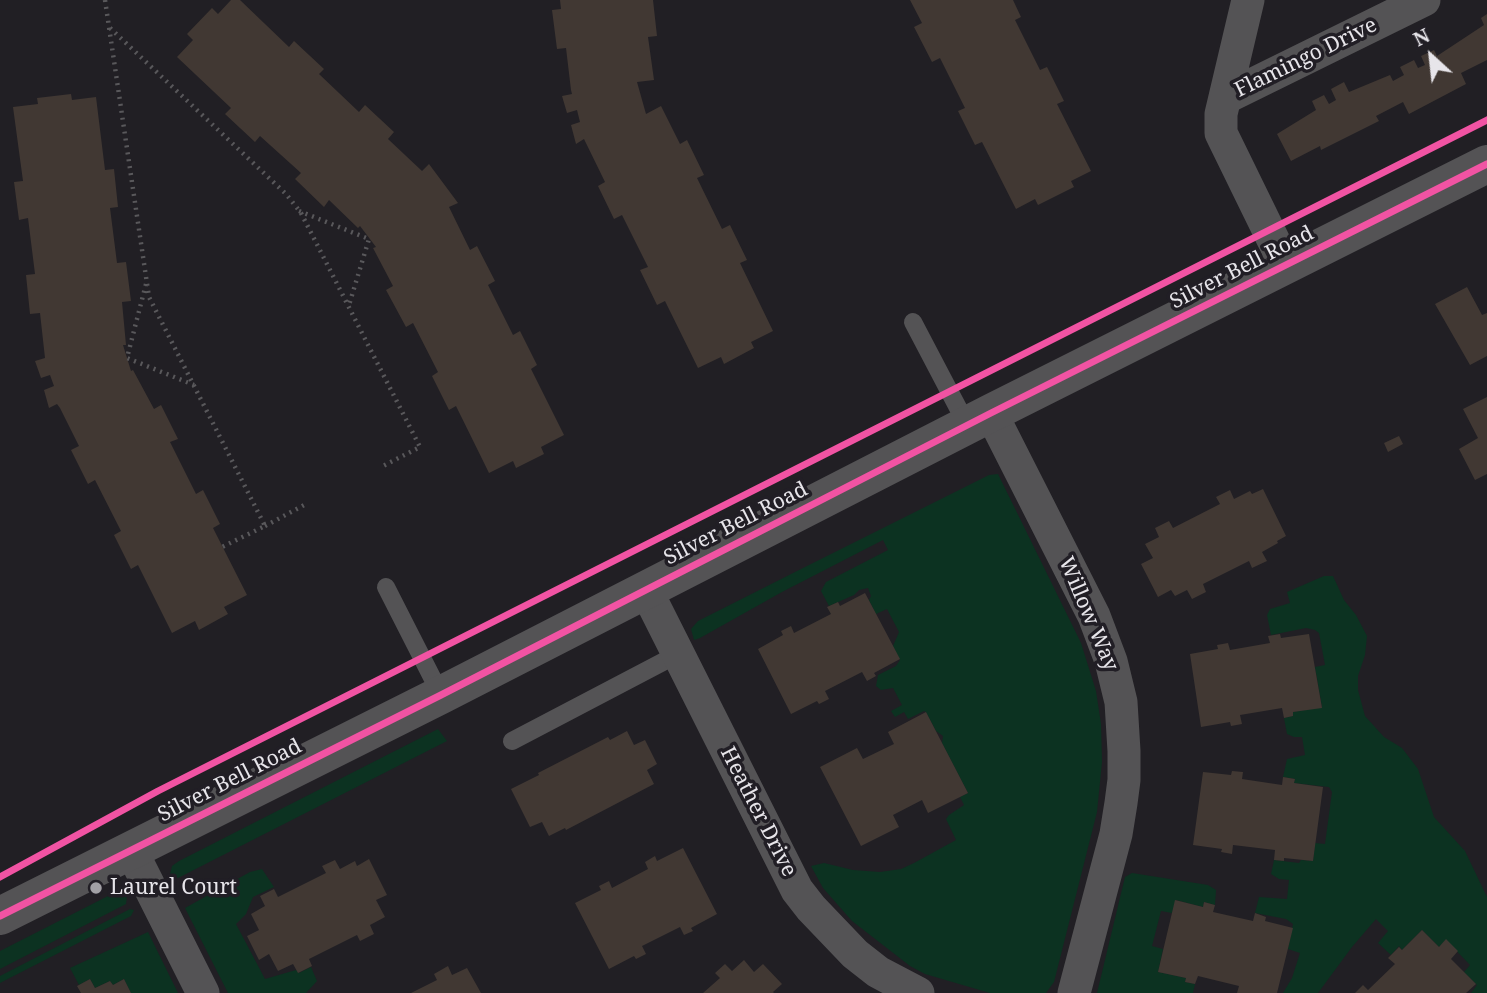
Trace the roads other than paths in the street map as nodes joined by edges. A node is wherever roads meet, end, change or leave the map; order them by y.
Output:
1 (1248, 0) edge
2 (1424, 0) edge
3 (1225, 98) junction
4 (1487, 164) edge
5 (1286, 266) junction
6 (914, 322) dead end
7 (979, 419) junction
8 (386, 587) dead end
9 (646, 590) junction
10 (678, 654) junction
11 (441, 695) junction
12 (512, 741) dead end
13 (131, 850) junction
14 (0, 916) edge
15 (203, 993) edge
16 (918, 993) edge
17 (1074, 993) edge

1 - 3 street
2 - 3 street, Flamingo Drive
3 - 5 street
4 - 5 street, Silver Bell Road
5 - 7 street, Silver Bell Road
6 - 7 lane
7 - 9 street, Silver Bell Road
7 - 17 street, Willow Way
8 - 11 lane
9 - 10 street, Heather Drive
9 - 11 street, Silver Bell Road
10 - 12 lane
10 - 16 street, Heather Drive
11 - 13 street, Silver Bell Road
13 - 14 street, Silver Bell Road
13 - 15 street

